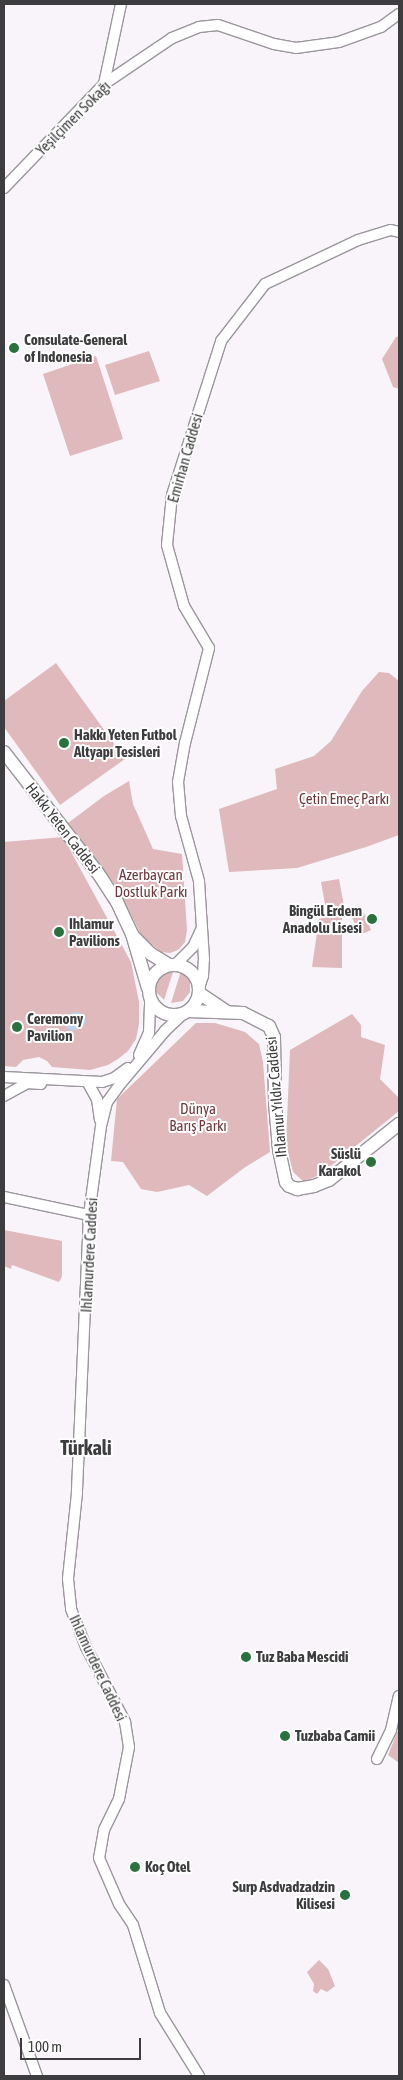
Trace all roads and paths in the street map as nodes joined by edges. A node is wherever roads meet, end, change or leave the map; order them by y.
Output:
1 (121, 4) edge
2 (399, 14) edge
3 (104, 84) junction
4 (4, 188) edge
5 (399, 232) edge
6 (4, 752) edge
7 (201, 930) junction
8 (132, 934) junction
9 (172, 965) junction
10 (199, 990) junction
11 (149, 994) junction
12 (186, 1012) junction
13 (227, 1012) junction
14 (22, 1076) junction
15 (4, 1077) edge
16 (62, 1081) junction
17 (88, 1083) junction
18 (4, 1086) edge
19 (4, 1096) edge
20 (399, 1124) edge
21 (101, 1126) junction
22 (4, 1197) edge
23 (89, 1215) junction
24 (399, 1696) edge
25 (377, 1758) dead end
26 (4, 1985) edge
27 (37, 2076) edge
28 (199, 2076) edge

1 - 3 street
2 - 3 street, Yeşilçimen Sokağı
3 - 4 street, Yeşilçimen Sokağı
5 - 7 street, Emirhan Caddesi
6 - 8 main road, Hakkı Yeten Caddesi
7 - 9 street
7 - 10 street, Emirhan Caddesi
8 - 9 main road, Hakkı Yeten Caddesi
8 - 11 main road, Hakkı Yeten Caddesi
9 - 10 main road
9 - 11 main road
10 - 12 main road
10 - 13 main road
11 - 12 main road
11 - 17 street
12 - 13 main road
12 - 21 street
13 - 20 main road, Ihlamur Yıldız Caddesi
14 - 15 street
14 - 16 street
14 - 18 street
16 - 17 street
16 - 19 street
17 - 21 street
21 - 23 street, Ihlamurdere Caddesi
22 - 23 street
23 - 28 street, Ihlamurdere Caddesi
24 - 25 street
26 - 27 street

